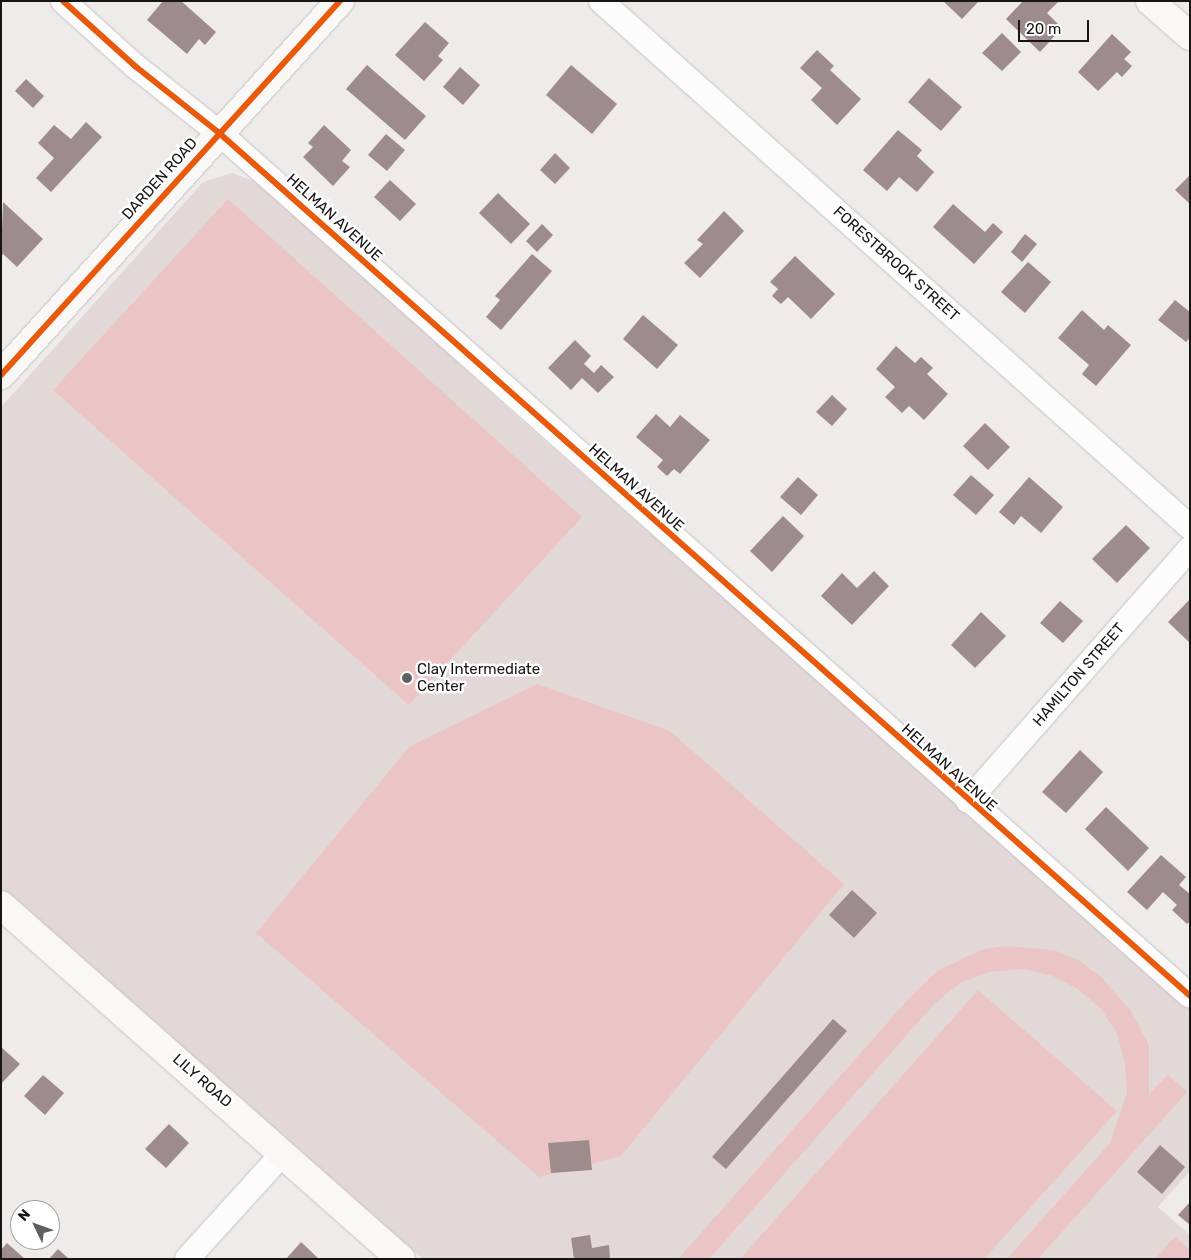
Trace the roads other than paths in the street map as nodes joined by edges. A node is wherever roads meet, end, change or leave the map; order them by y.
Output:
1 (63, 1) edge
2 (340, 1) edge
3 (601, 1) edge
4 (1150, 1) edge
5 (1190, 36) edge
6 (218, 132) junction
7 (1, 375) edge
8 (1190, 527) edge
9 (1190, 548) edge
10 (968, 801) junction
11 (5, 916) edge
12 (1190, 996) edge
13 (283, 1153) junction
14 (187, 1259) edge
15 (401, 1259) edge

1 - 6 street, HELMAN AVENUE
2 - 6 street, DARDEN ROAD
3 - 8 street, FORESTBROOK STREET
4 - 5 street
6 - 7 street, DARDEN ROAD
6 - 10 street, HELMAN AVENUE
9 - 10 street, HAMILTON STREET
10 - 12 street, HELMAN AVENUE
11 - 13 street, LILY ROAD
13 - 14 street
13 - 15 street, LILY ROAD

